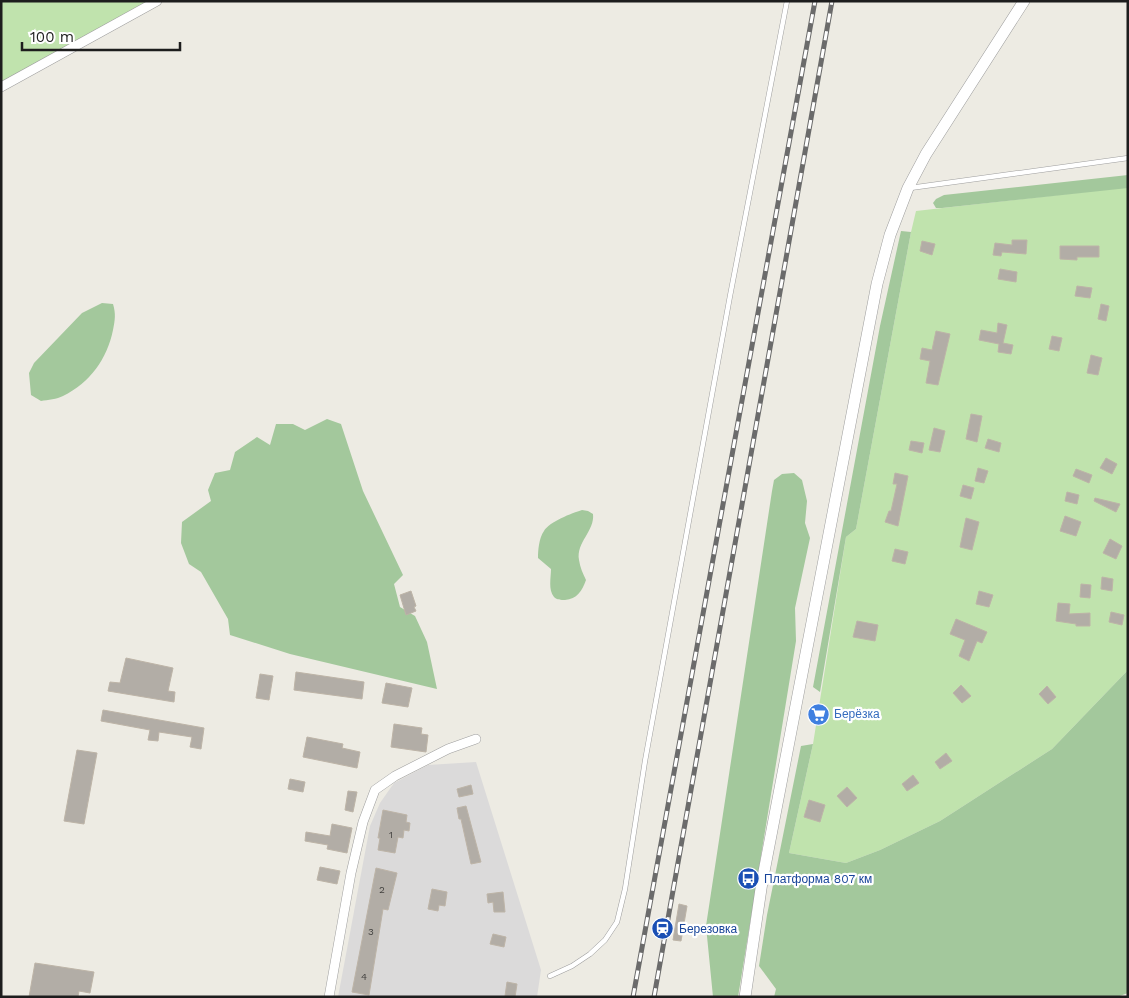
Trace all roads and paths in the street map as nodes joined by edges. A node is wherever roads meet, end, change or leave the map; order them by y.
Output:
1 (157, 1) edge
2 (788, 1) edge
3 (1024, 1) edge
4 (1, 87) edge
5 (1128, 158) edge
6 (908, 188) junction
7 (476, 739) dead end
8 (550, 976) dead end
9 (329, 997) edge
10 (745, 997) edge

1 - 4 street
2 - 8 lane
3 - 6 street
5 - 6 lane
6 - 10 street
7 - 9 street

